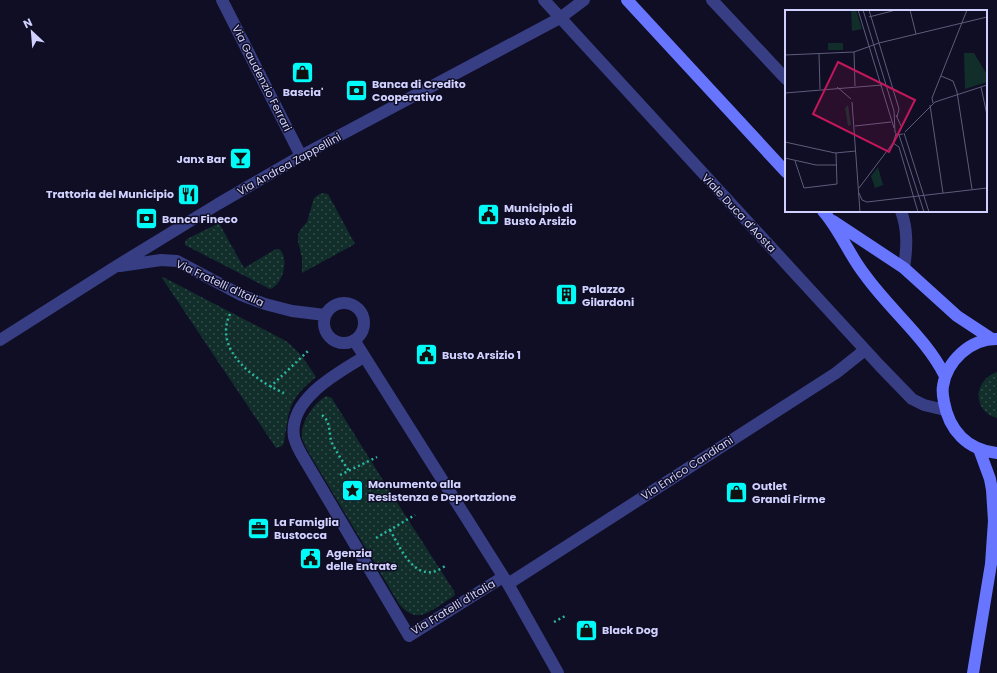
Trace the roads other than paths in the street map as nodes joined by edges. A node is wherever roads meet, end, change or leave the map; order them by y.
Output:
1 (222, 0) edge
2 (544, 0) edge
3 (584, 0) edge
4 (628, 0) edge
5 (712, 0) edge
6 (560, 18) junction
7 (785, 78) edge
8 (301, 156) junction
9 (785, 171) edge
10 (824, 212) edge
11 (901, 212) edge
12 (832, 220) junction
13 (114, 267) junction
14 (904, 268) junction
15 (325, 315) junction
16 (994, 339) edge
17 (0, 340) edge
18 (354, 340) junction
19 (865, 350) junction
20 (364, 357) junction
21 (945, 376) junction
22 (945, 410) junction
23 (979, 449) junction
24 (997, 452) edge
25 (994, 564) edge
26 (505, 580) junction
27 (558, 673) edge
28 (973, 673) edge

1 - 8 street, Via Gaudenzio Ferrari
2 - 6 street, Viale Duca d'Aosta
3 - 6 street, Via Andrea Zappellini
4 - 9 main road
5 - 7 street
6 - 8 street, Via Andrea Zappellini
6 - 19 street, Viale Duca d'Aosta
8 - 13 street, Via Andrea Zappellini
10 - 12 main road
11 - 14 street
12 - 14 main road
12 - 21 main road
13 - 15 street, Via Fratelli d'Italia
13 - 17 street, Via Andrea Zappellini
14 - 16 main road
15 - 18 street
15 - 18 street
16 - 21 main road
18 - 20 street, Via Fratelli d'Italia
19 - 22 street, Viale Duca d'Aosta
19 - 26 street, Via Enrico Candiani
20 - 26 street, Via Fratelli d'Italia
20 - 26 street, Via Fratelli d'Italia
21 - 22 main road
22 - 23 main road
23 - 24 main road
23 - 25 main road
25 - 28 main road
26 - 27 street, Via Fratelli d'Italia

